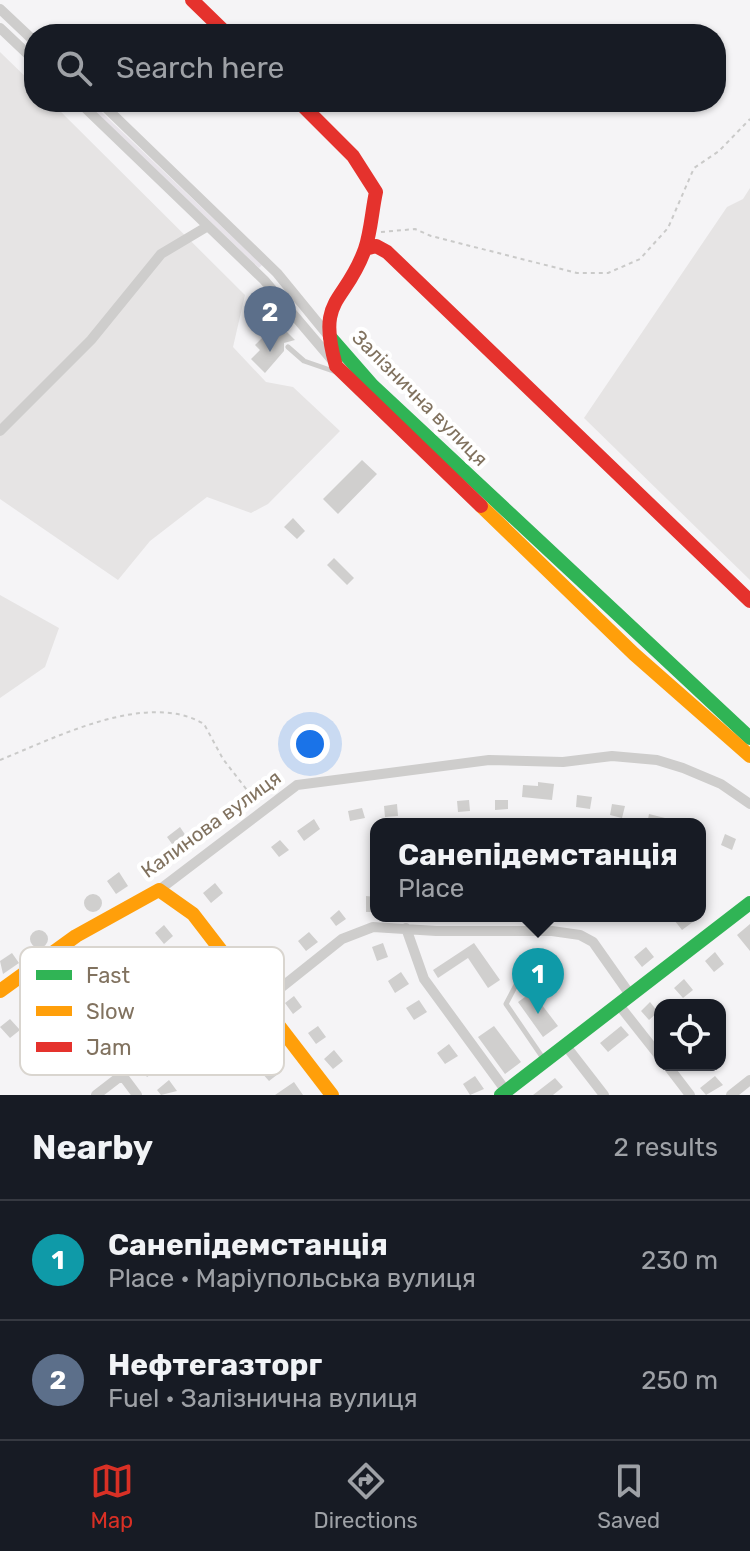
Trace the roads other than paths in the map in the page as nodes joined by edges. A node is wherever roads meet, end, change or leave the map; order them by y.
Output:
1 (192, 0) edge
2 (0, 9) edge
3 (217, 24) edge
4 (0, 28) edge
5 (24, 32) edge
6 (24, 51) edge
7 (89, 112) edge
8 (110, 112) edge
9 (308, 112) edge
10 (208, 226) junction
11 (365, 249) junction
12 (276, 293) junction
13 (270, 330) dead end
14 (327, 334) junction
15 (288, 347) dead end
16 (341, 371) junction
17 (0, 431) edge
18 (750, 601) edge
19 (750, 738) edge
20 (750, 756) edge
21 (750, 804) edge
22 (159, 890) junction
23 (750, 903) edge
24 (406, 928) junction
25 (65, 947) edge
26 (219, 947) edge
27 (538, 962) dead end
28 (20, 977) edge
29 (284, 986) edge
30 (0, 991) edge
31 (625, 1000) junction
32 (284, 1030) edge
33 (566, 1046) junction
34 (654, 1047) edge
35 (546, 1061) junction
36 (672, 1071) edge
37 (122, 1075) joint
38 (750, 1080) edge
39 (503, 1093) edge
40 (96, 1095) edge
41 (137, 1095) edge
42 (332, 1095) edge
43 (604, 1095) edge
44 (690, 1095) edge
45 (731, 1095) edge

1 - 3 main road
2 - 5 street
4 - 6 street
7 - 10 street
8 - 14 street
9 - 11 main road
10 - 12 street
10 - 17 street
11 - 14 main road
11 - 18 main road
12 - 13 lane
12 - 16 street
14 - 16 main road, Залізнична вулиця
14 - 19 main road, Залізнична вулиця
15 - 16 lane
16 - 20 main road, Залізнична вулиця
21 - 22 street, Калинова вулиця
22 - 25 main road, Калинова вулиця
22 - 26 main road
23 - 31 main road
24 - 29 street
24 - 31 street
24 - 39 street
27 - 35 lane
28 - 30 main road, Калинова вулиця
31 - 33 main road
31 - 34 street
32 - 42 main road
33 - 35 main road
33 - 43 street
35 - 39 main road
36 - 44 street
37 - 40 street
37 - 41 street
38 - 45 street

